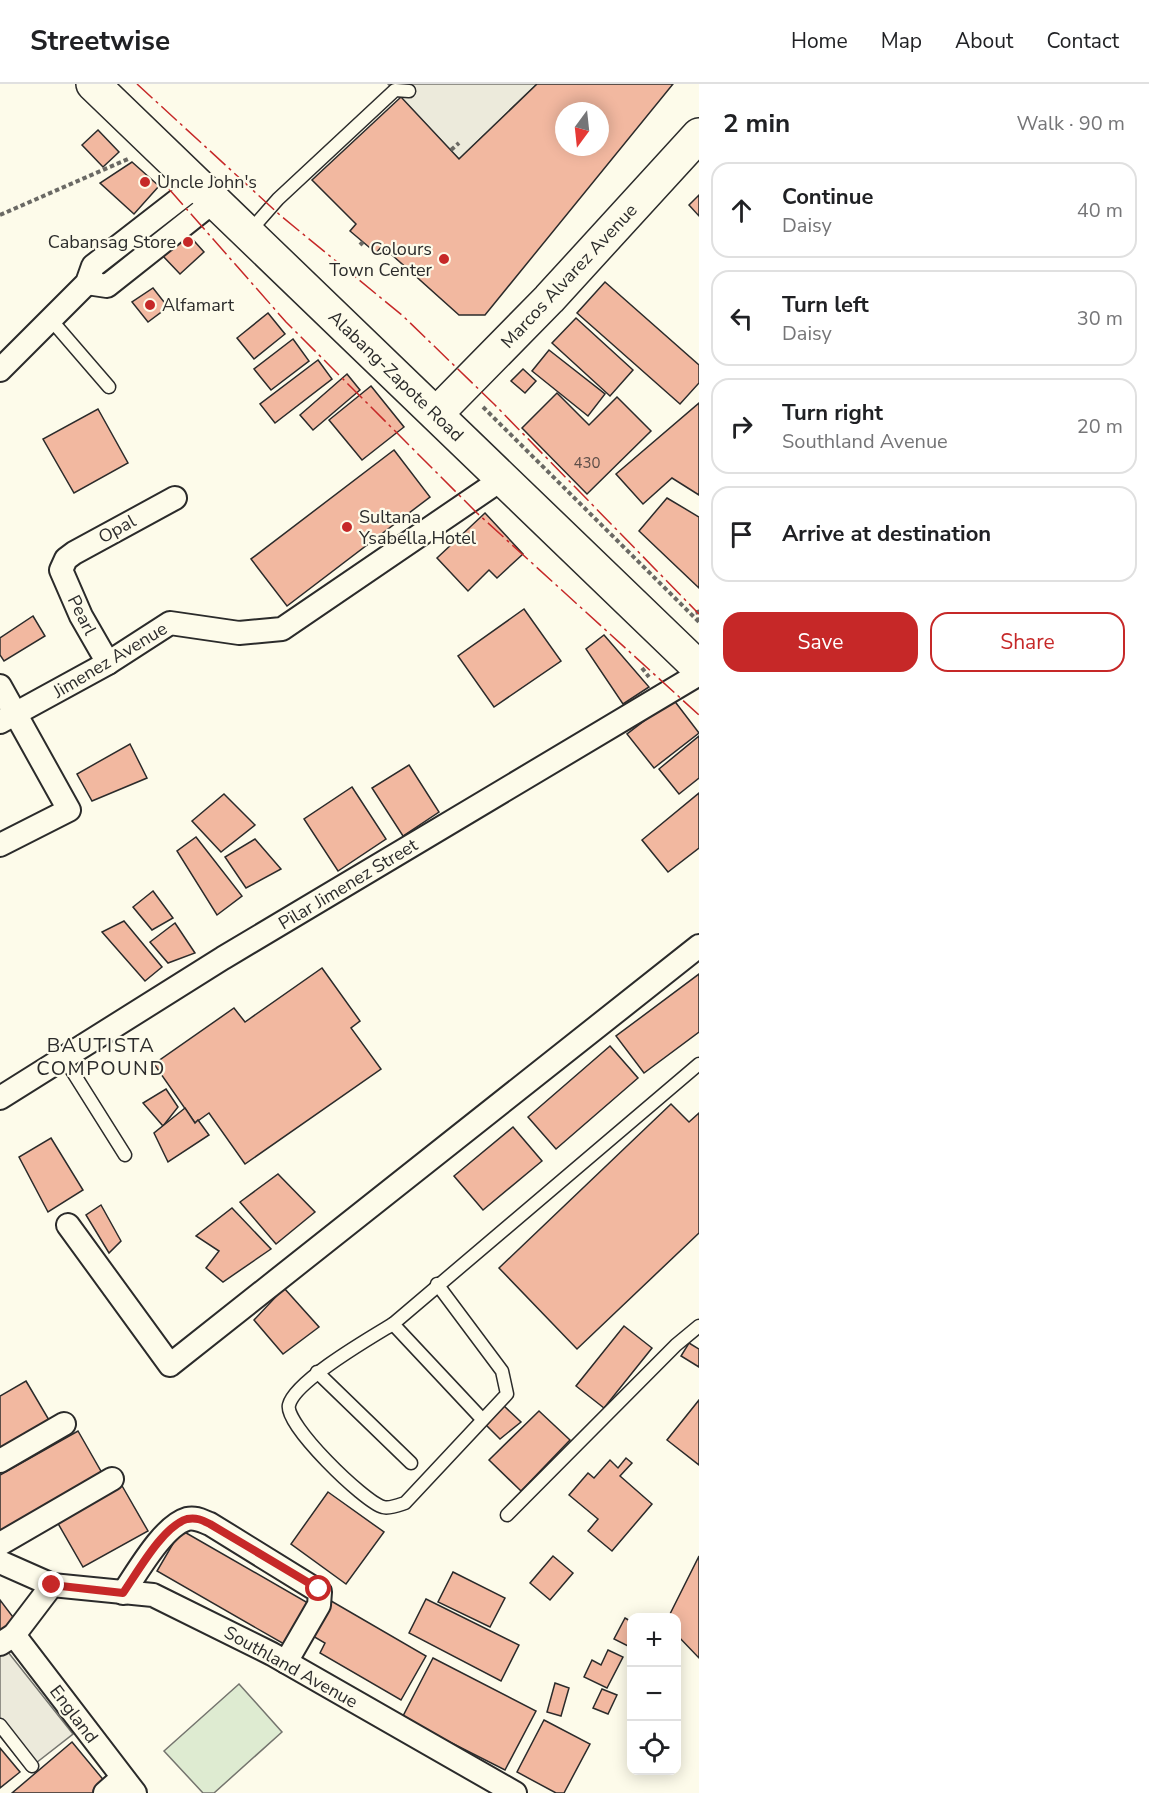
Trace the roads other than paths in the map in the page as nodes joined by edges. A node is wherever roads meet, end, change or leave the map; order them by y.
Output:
1 (93, 84) edge
2 (409, 91) dead end
3 (699, 135) edge
4 (204, 194) junction
5 (247, 235) junction
6 (52, 321) junction
7 (0, 370) edge
8 (109, 387) dead end
9 (435, 414) junction
10 (502, 479) junction
11 (175, 498) dead end
12 (62, 565) joint
13 (108, 663) junction
14 (699, 668) edge
15 (699, 674) edge
16 (0, 686) edge
17 (7, 719) edge
18 (0, 845) edge
19 (699, 946) edge
20 (64, 1058) junction
21 (699, 1064) edge
22 (0, 1098) edge
23 (125, 1155) dead end
24 (68, 1225) dead end
25 (437, 1284) junction
26 (393, 1324) junction
27 (699, 1326) edge
28 (317, 1372) junction
29 (482, 1419) junction
30 (64, 1424) dead end
31 (0, 1461) edge
32 (411, 1463) dead end
33 (112, 1479) dead end
34 (507, 1515) dead end
35 (0, 1544) edge
36 (0, 1562) edge
37 (52, 1585) junction
38 (123, 1593) junction
39 (7, 1640) edge
40 (286, 1662) junction
41 (0, 1725) edge
42 (32, 1766) dead end
43 (129, 1785) edge
44 (105, 1793) edge
45 (515, 1793) edge

1 - 4 main road, Alabang-Zapote Road
2 - 5 lane
3 - 9 main road, Marcos Alvarez Avenue
4 - 5 main road, Alabang-Zapote Road
4 - 6 street
5 - 9 main road, Alabang-Zapote Road
6 - 7 street
6 - 8 lane
9 - 10 main road, Alabang-Zapote Road
10 - 13 street, Jimenez Avenue
10 - 14 main road, Alabang-Zapote Road
11 - 12 street, Opal
12 - 13 street, Pearl
13 - 17 street, Jimenez Avenue
15 - 20 street, Pilar Jimenez Street
16 - 17 street
17 - 18 street
19 - 24 street
20 - 22 street, Pilar Jimenez Street
20 - 23 lane
21 - 25 lane
25 - 26 lane
25 - 29 lane
26 - 28 lane
26 - 29 lane
27 - 34 lane
28 - 29 lane
28 - 32 lane
30 - 31 street
33 - 35 street
36 - 37 street, Southland Avenue
37 - 38 street, Southland Avenue
37 - 39 street
38 - 40 street, Southland Avenue
38 - 40 street
39 - 43 street, England
40 - 45 street, Southland Avenue
41 - 42 lane
43 - 44 street

